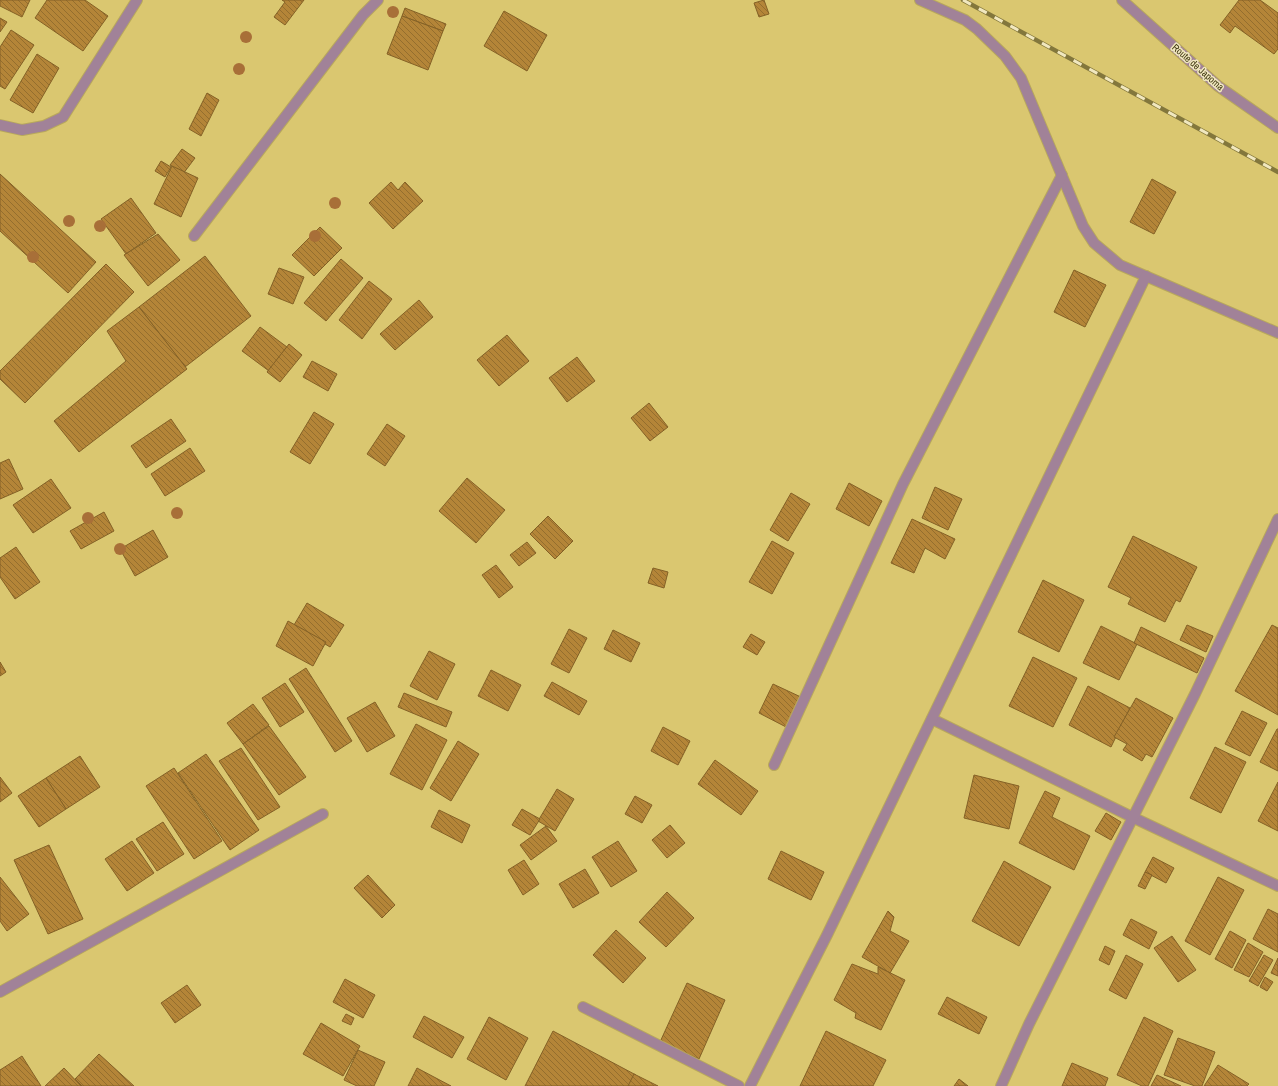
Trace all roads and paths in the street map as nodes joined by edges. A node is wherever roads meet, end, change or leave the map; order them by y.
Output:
1 (137, 0) edge
2 (378, 0) edge
3 (920, 0) edge
4 (1122, 0) edge
5 (0, 125) edge
6 (1278, 128) edge
7 (1062, 175) junction
8 (194, 236) dead end
9 (1146, 276) junction
10 (1278, 333) edge
11 (1278, 519) edge
12 (932, 719) junction
13 (774, 765) dead end
14 (323, 814) dead end
15 (1132, 817) junction
16 (1278, 886) edge
17 (0, 992) edge
18 (583, 1007) dead end
19 (724, 1082) edge
20 (739, 1086) edge
21 (750, 1086) edge
22 (1002, 1086) edge

1 - 5 street
2 - 8 street
3 - 7 street
4 - 6 street, Route de Japoma
7 - 9 street
7 - 13 street
9 - 10 street
9 - 12 street
11 - 15 street
12 - 15 street
12 - 21 street
14 - 17 street
15 - 16 street
15 - 22 street
18 - 19 street
19 - 20 street

